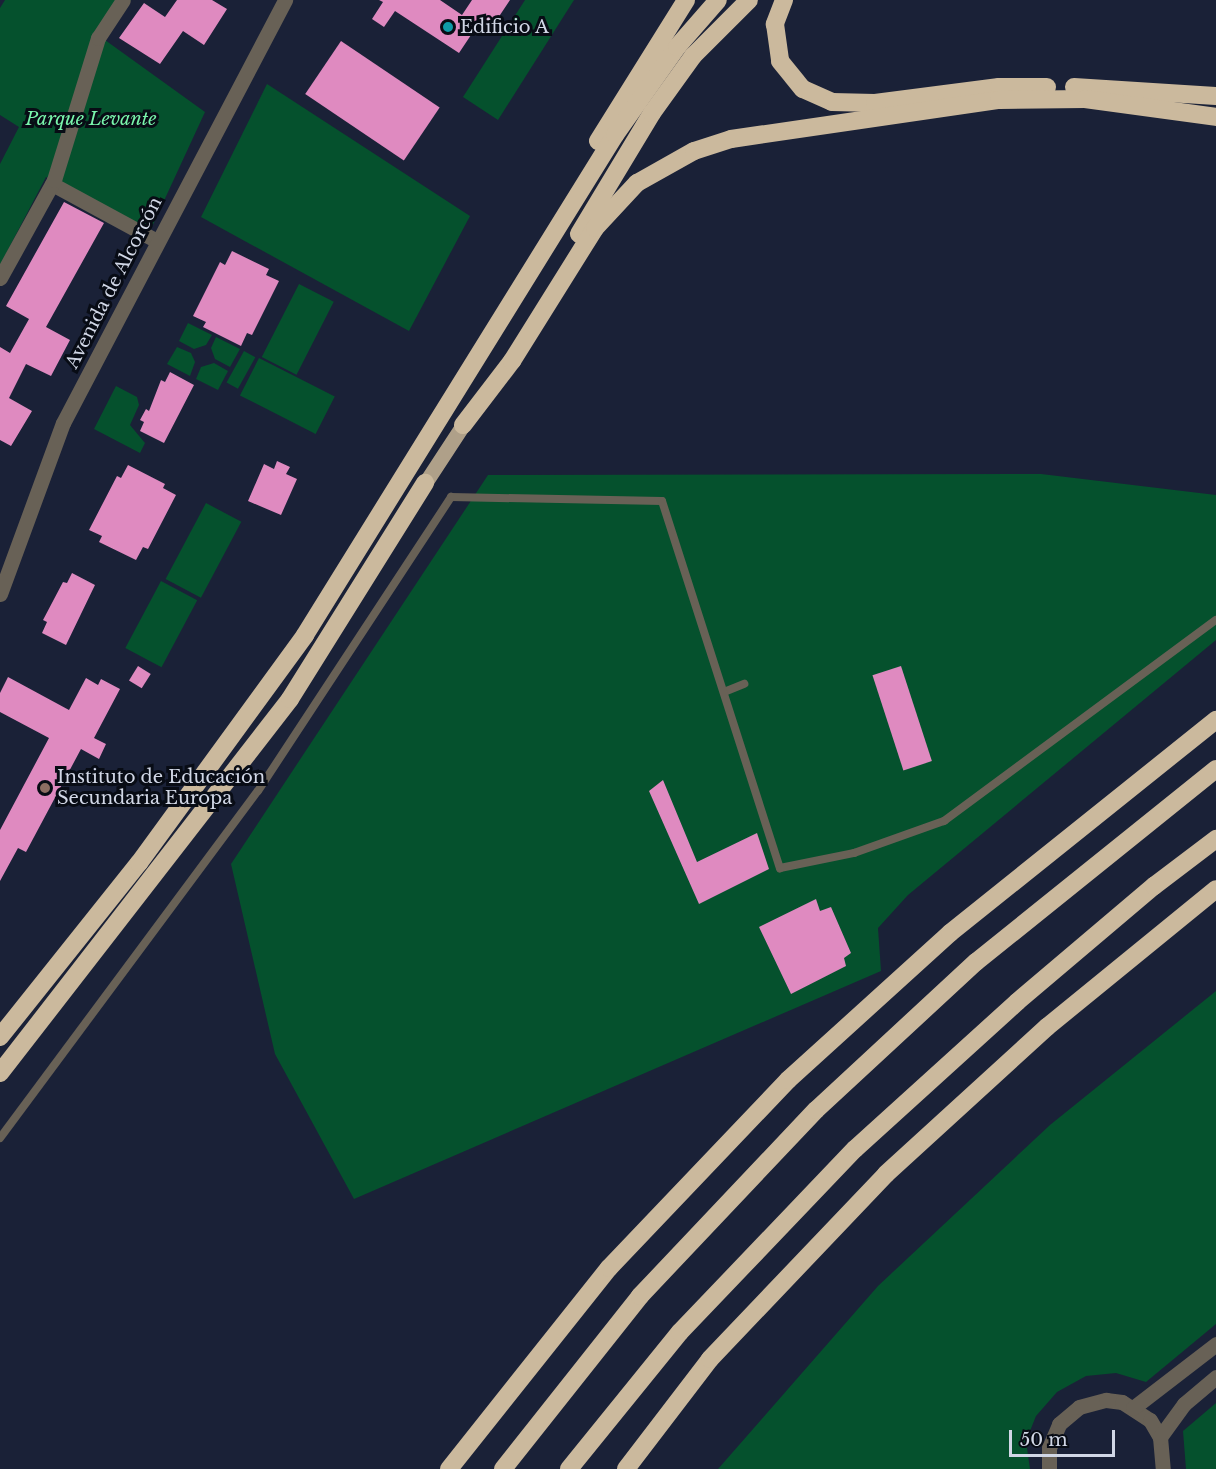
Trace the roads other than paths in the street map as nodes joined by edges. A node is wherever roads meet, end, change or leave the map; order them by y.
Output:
1 (123, 0) edge
2 (285, 0) edge
3 (686, 0) edge
4 (718, 0) edge
5 (749, 0) edge
6 (784, 0) edge
7 (1216, 96) edge
8 (1216, 117) edge
9 (52, 184) junction
10 (157, 241) junction
11 (0, 278) edge
12 (499, 319) junction
13 (463, 425) junction
14 (425, 483) joint
15 (0, 594) edge
16 (1216, 620) edge
17 (744, 684) dead end
18 (724, 692) junction
19 (1216, 720) edge
20 (1216, 769) edge
21 (1216, 839) edge
22 (1216, 889) edge
23 (43, 1019) junction
24 (0, 1037) edge
25 (0, 1073) edge
26 (0, 1084) edge
27 (0, 1138) edge
28 (1216, 1344) edge
29 (1216, 1377) edge
30 (1133, 1408) junction
31 (1160, 1437) junction
32 (449, 1469) edge
33 (503, 1469) edge
34 (569, 1469) edge
35 (626, 1469) edge
36 (1049, 1469) edge
37 (1162, 1469) edge

1 - 9 street
2 - 10 street, Avenida de Alcorcón
3 - 12 highway
4 - 12 highway
5 - 13 highway
6 - 7 highway
8 - 13 highway
9 - 10 street
9 - 11 street
10 - 15 street, Avenida de Alcorcón
12 - 24 highway
13 - 14 main road
14 - 23 highway
16 - 18 lane
17 - 18 lane
18 - 27 lane
19 - 32 highway
20 - 33 highway
21 - 34 highway
22 - 35 highway
23 - 25 highway
23 - 26 highway
28 - 30 street
29 - 31 street
30 - 31 street
30 - 36 street
31 - 37 street

